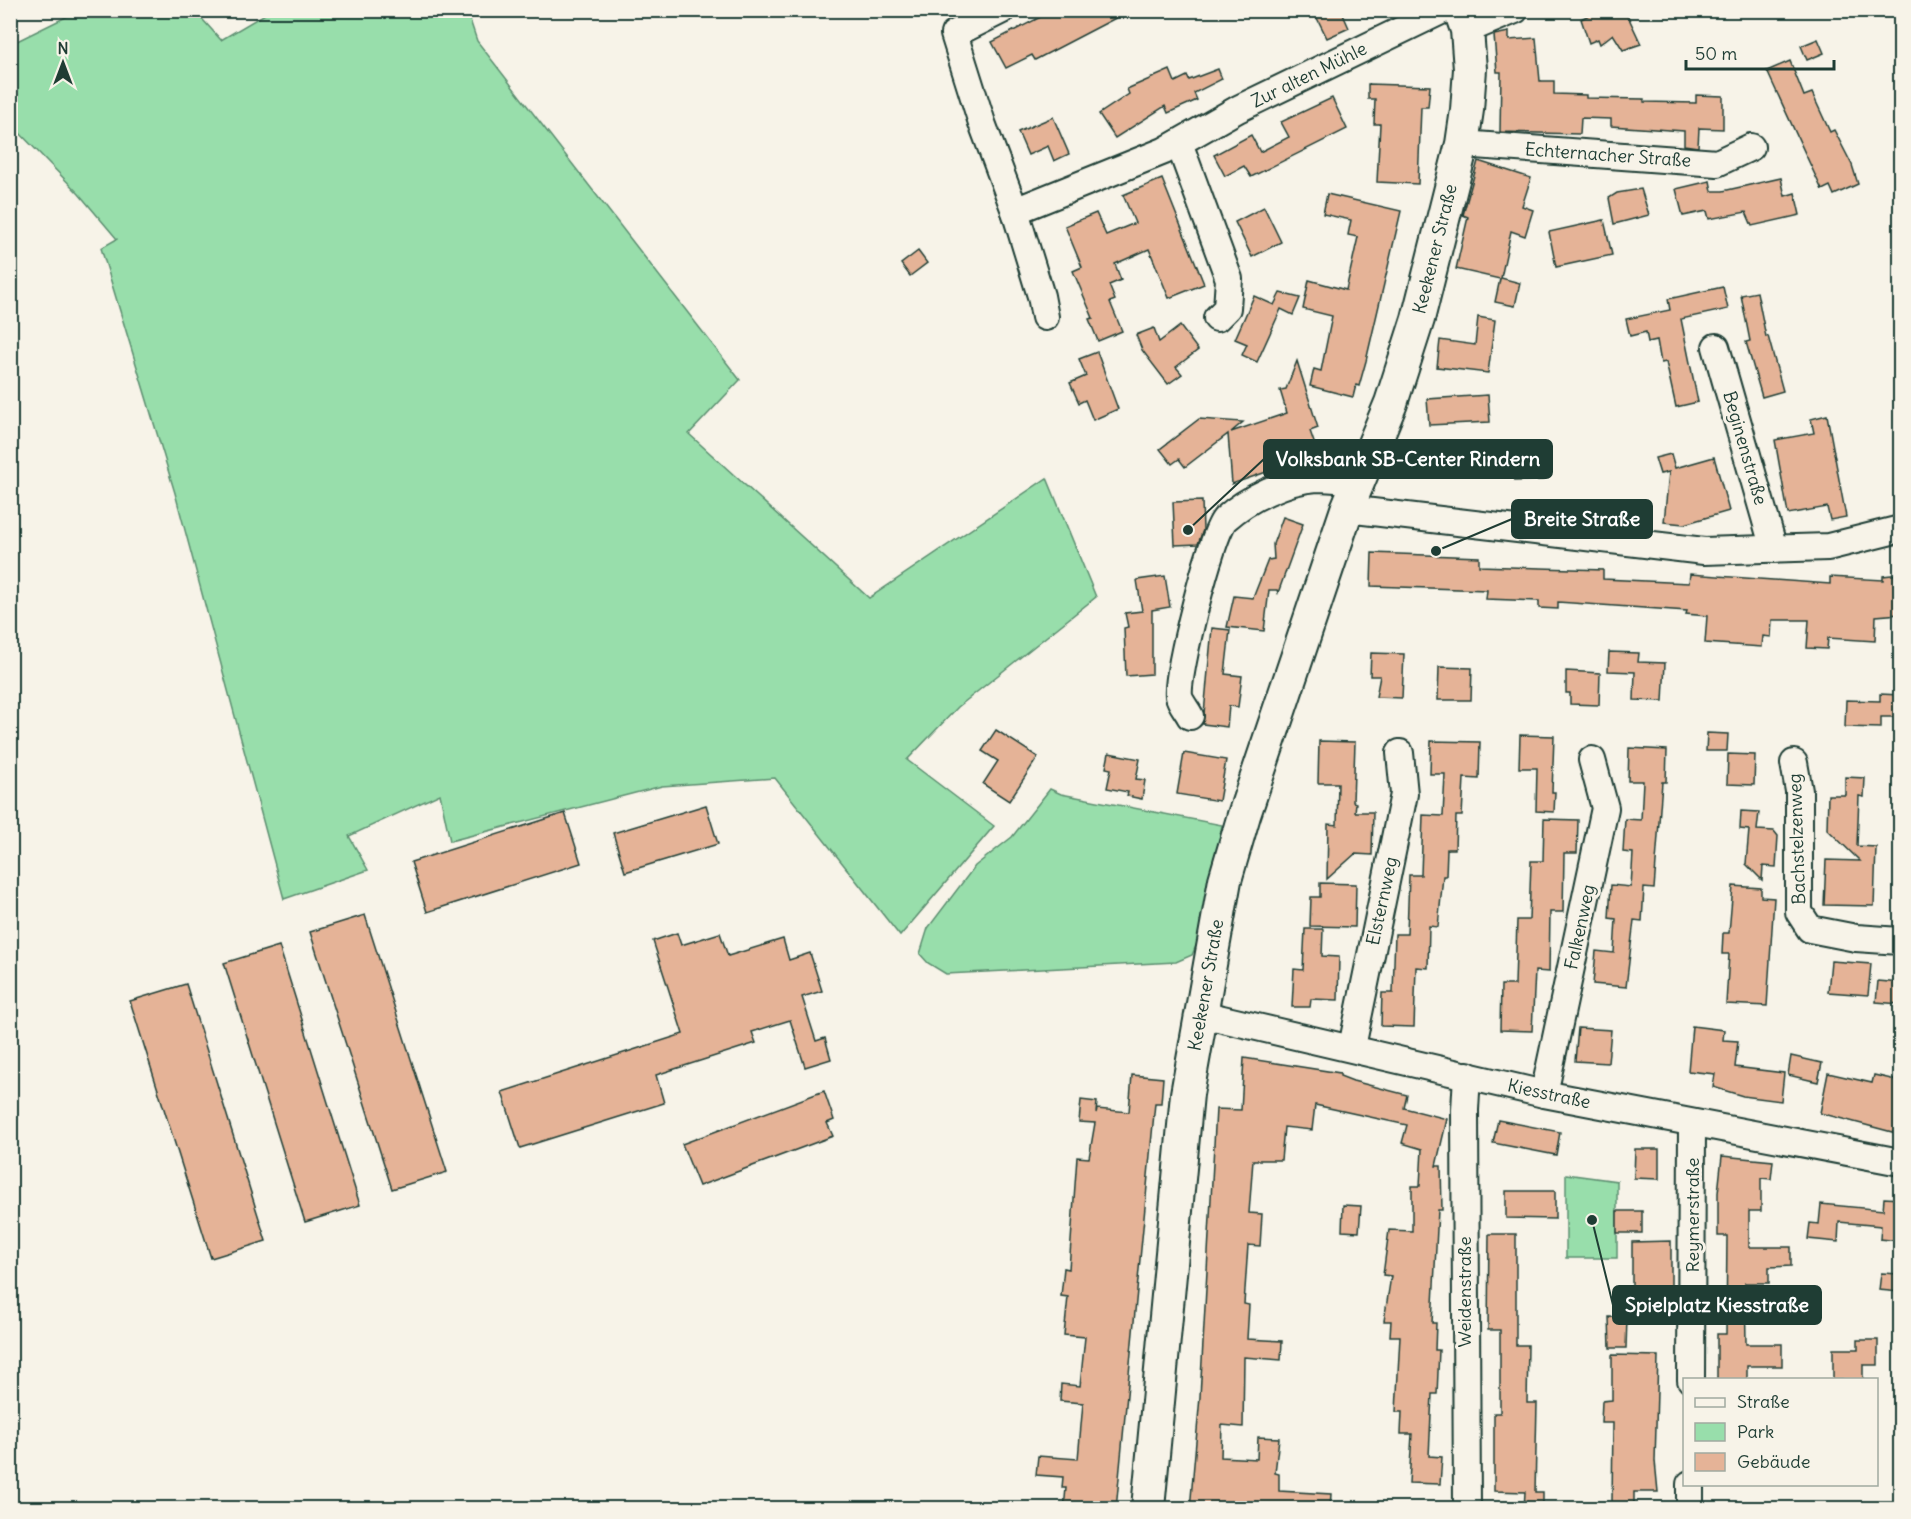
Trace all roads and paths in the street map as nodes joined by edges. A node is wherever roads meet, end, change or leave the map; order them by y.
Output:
1 (1002, 10) edge
2 (1443, 10) edge
3 (1515, 10) edge
4 (1464, 20) edge
5 (1179, 143) junction
6 (1462, 144) junction
7 (1751, 147) dead end
8 (1015, 211) junction
9 (1045, 317) dead end
10 (1217, 318) dead end
11 (1716, 347) dead end
12 (1352, 495) junction
13 (1900, 529) edge
14 (1774, 549) junction
15 (1190, 716) dead end
16 (1400, 753) dead end
17 (1592, 760) dead end
18 (1794, 763) dead end
19 (1900, 941) edge
20 (1201, 1014) junction
21 (1352, 1047) junction
22 (1467, 1076) junction
23 (1544, 1094) junction
24 (1692, 1123) junction
25 (1900, 1162) edge
26 (1691, 1378) edge
27 (1690, 1486) edge
28 (1148, 1509) edge
29 (1467, 1509) edge
30 (1690, 1509) edge

1 - 8 street
2 - 5 street, Zur alten Mühle
3 - 4 street
4 - 6 main road, Keekener Straße
5 - 8 street, Zur alten Mühle
5 - 10 street
6 - 7 street, Echternacher Straße
6 - 12 main road, Keekener Straße
8 - 9 street
11 - 14 street, Beginenstraße
12 - 14 street
12 - 15 street
12 - 20 main road, Keekener Straße
13 - 14 street
16 - 21 street, Elsternweg
17 - 23 street, Falkenweg
18 - 19 street, Bachstelzenweg
20 - 21 street, Kiesstraße
20 - 28 main road, Keekener Straße
21 - 22 street, Kiesstraße
22 - 23 street, Kiesstraße
22 - 29 street, Weidenstraße
23 - 24 street, Kiesstraße
24 - 25 street, Kiesstraße
24 - 26 street, Reymerstraße
27 - 30 street

